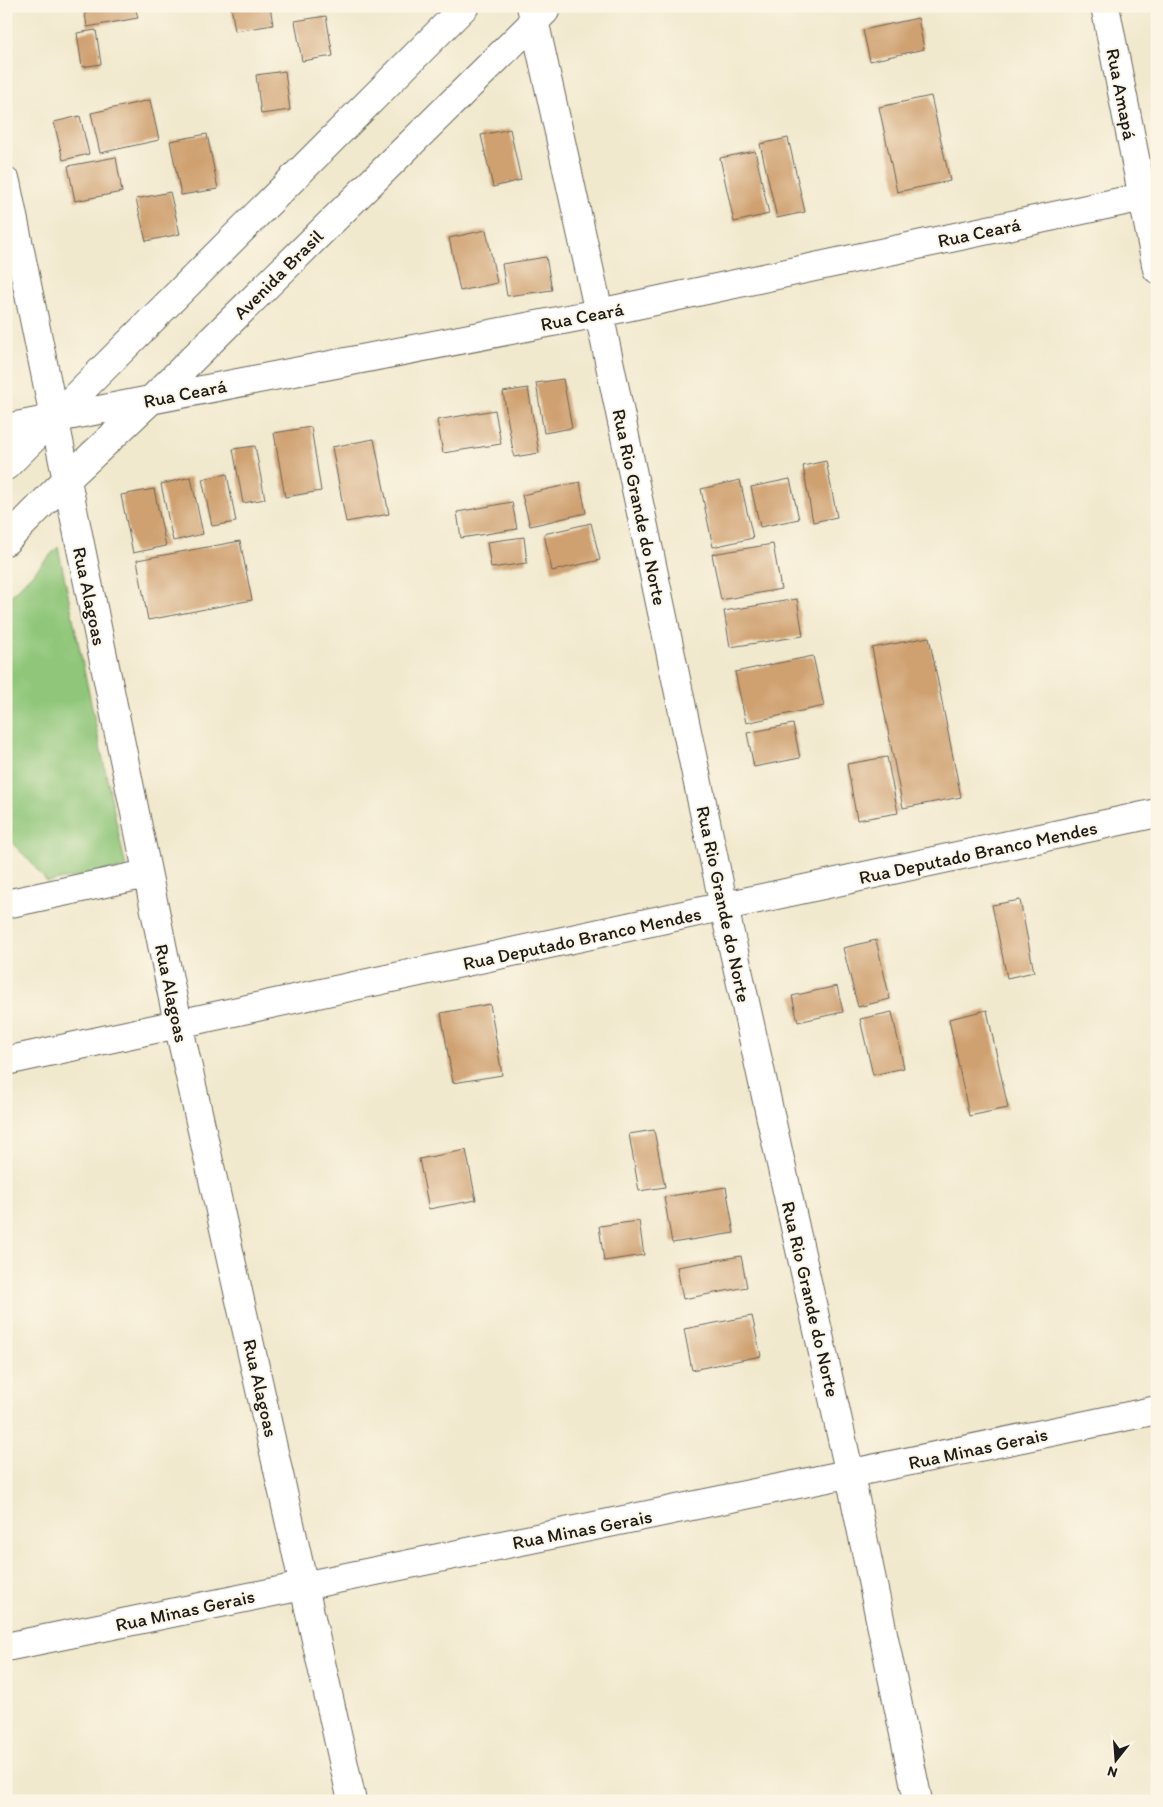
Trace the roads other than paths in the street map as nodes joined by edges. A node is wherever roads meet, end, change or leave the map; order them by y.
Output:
1 (466, 6) edge
2 (1106, 6) edge
3 (538, 11) edge
4 (6, 182) edge
5 (1149, 196) edge
6 (1157, 269) edge
7 (599, 313) junction
8 (152, 399) junction
9 (54, 418) junction
10 (6, 428) edge
11 (6, 466) edge
12 (66, 480) junction
13 (6, 541) edge
14 (1157, 813) edge
15 (147, 874) junction
16 (6, 904) edge
17 (724, 907) junction
18 (178, 1024) junction
19 (6, 1061) edge
20 (1157, 1410) edge
21 (850, 1475) junction
22 (305, 1585) junction
23 (6, 1647) edge
24 (352, 1801) edge
25 (918, 1801) edge

1 - 9 street
2 - 5 street, Rua Amapá
3 - 7 street, Rua Rio Grande do Norte
3 - 8 street, Avenida Brasil
4 - 9 street, Rua Alagoas
5 - 6 street, Rua Amapá
5 - 7 street, Rua Ceará
7 - 8 street, Rua Ceará
7 - 17 street, Rua Rio Grande do Norte
8 - 9 street, Rua Ceará
8 - 12 street, Avenida Brasil
9 - 10 street, Rua Ceará
9 - 11 street
9 - 12 street, Rua Alagoas
12 - 13 street, Avenida Brasil
12 - 15 street, Rua Alagoas
14 - 17 street, Rua Deputado Branco Mendes
15 - 16 street
15 - 18 street, Rua Alagoas
17 - 18 street, Rua Deputado Branco Mendes
17 - 21 street, Rua Rio Grande do Norte
18 - 19 street, Rua Deputado Branco Mendes
18 - 22 street, Rua Alagoas
20 - 21 street, Rua Minas Gerais
21 - 22 street, Rua Minas Gerais
21 - 25 street, Rua Rio Grande do Norte
22 - 23 street, Rua Minas Gerais
22 - 24 street, Rua Alagoas

